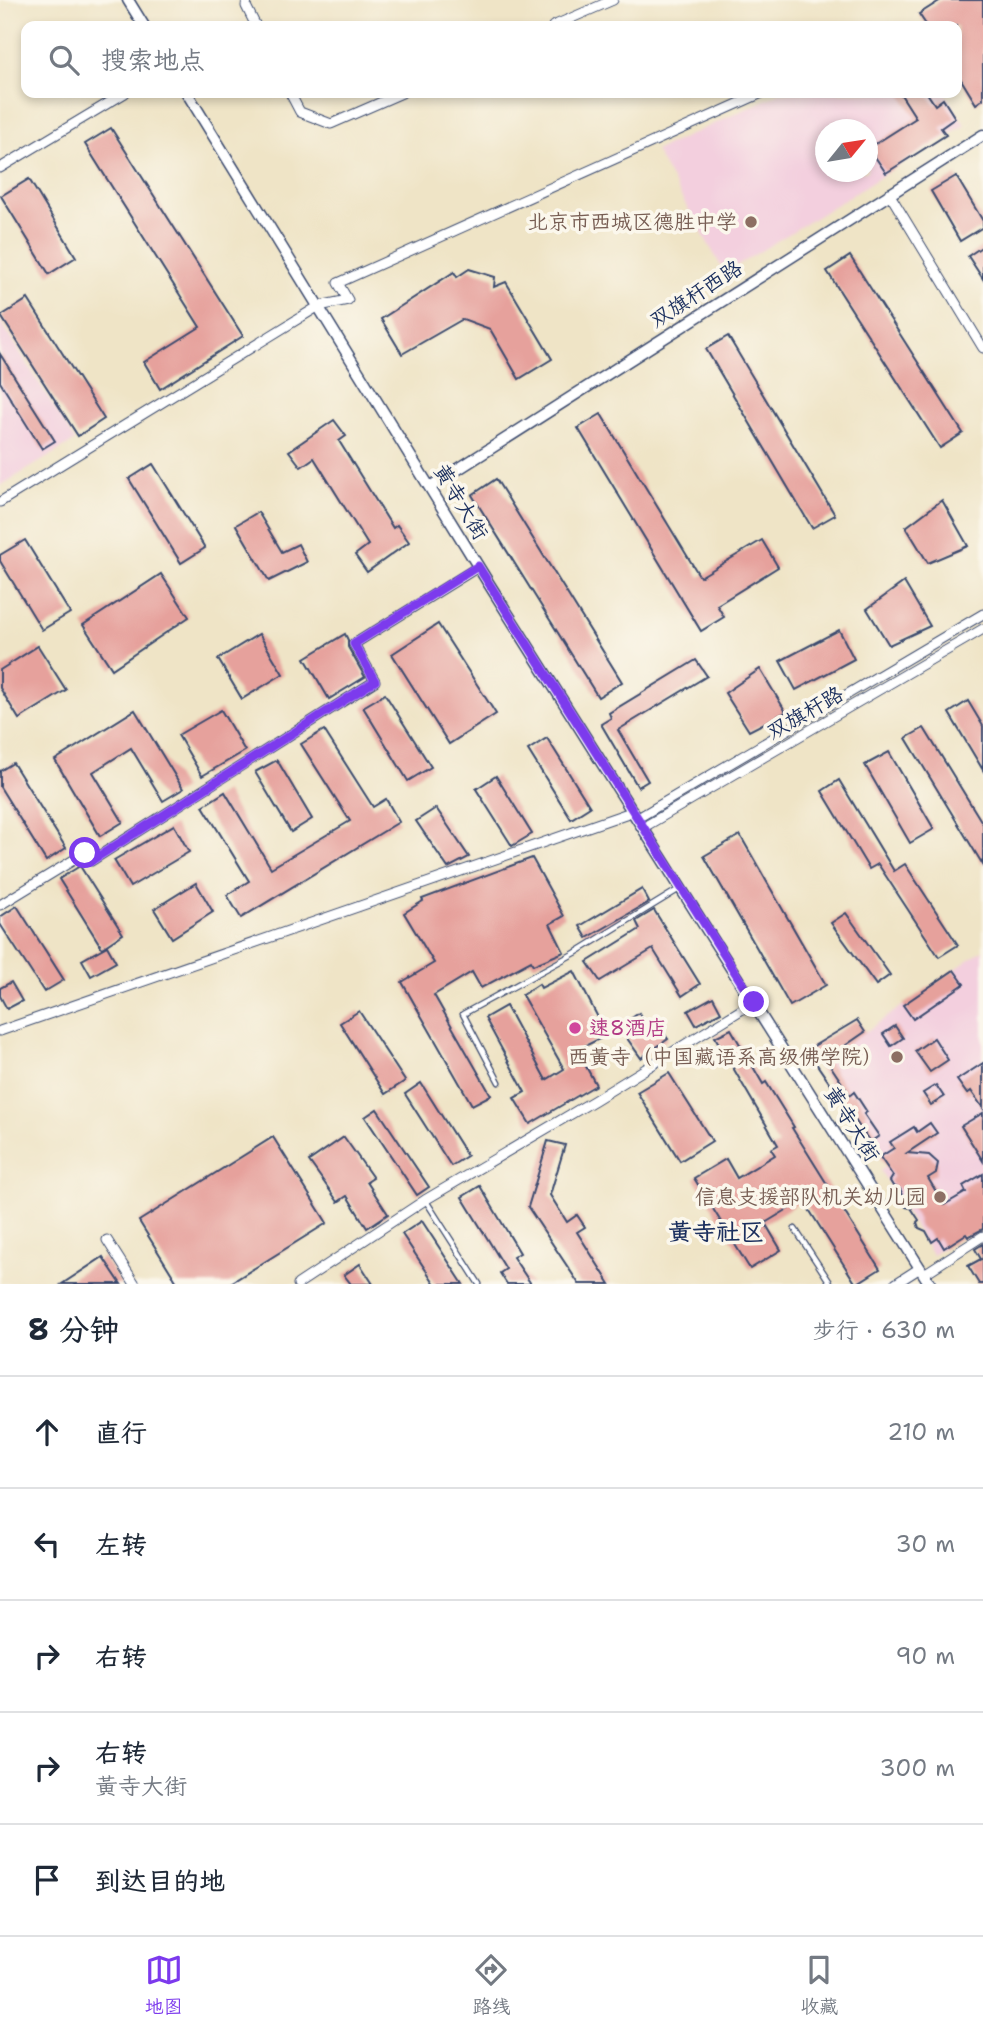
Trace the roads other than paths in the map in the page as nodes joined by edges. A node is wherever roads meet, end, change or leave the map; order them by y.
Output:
1 (128, 0) edge
2 (247, 0) edge
3 (613, 0) edge
4 (141, 21) edge
5 (254, 21) edge
6 (565, 21) edge
7 (117, 98) edge
8 (190, 98) edge
9 (293, 98) edge
10 (391, 98) edge
11 (751, 98) edge
12 (983, 135) edge
13 (0, 168) edge
14 (889, 193) junction
15 (319, 306) junction
16 (983, 348) edge
17 (430, 488) junction
18 (0, 502) edge
19 (478, 566) junction
20 (983, 614) edge
21 (983, 629) edge
22 (639, 818) junction
23 (682, 887) junction
24 (0, 905) edge
25 (754, 1002) junction
26 (0, 1031) edge
27 (499, 1082) dead end
28 (425, 1200) junction
29 (795, 1229) dead end
30 (983, 1236) edge
31 (107, 1240) dead end
32 (922, 1271) junction
33 (135, 1284) edge
34 (298, 1284) edge
35 (479, 1284) edge
36 (831, 1284) edge
37 (895, 1284) edge
38 (930, 1284) edge

1 - 4 street
2 - 5 street
3 - 6 street
7 - 13 street
8 - 15 street, 黄寺大街
9 - 10 street
11 - 15 street
12 - 14 street, 双旗杆西路
14 - 16 street
14 - 17 street, 双旗杆西路
15 - 17 street, 黄寺大街
15 - 18 street
17 - 19 street, 黄寺大街
19 - 22 street, 黄寺大街
19 - 24 street
20 - 22 street
21 - 22 street, 双旗杆路
22 - 23 street, 黄寺大街
22 - 26 street
23 - 25 street, 黄寺大街
23 - 27 lane
25 - 28 street
25 - 32 street, 黄寺大街
28 - 34 street
28 - 35 lane
29 - 36 lane
30 - 32 street
31 - 33 street
32 - 37 street
32 - 38 street, 黄寺大街

